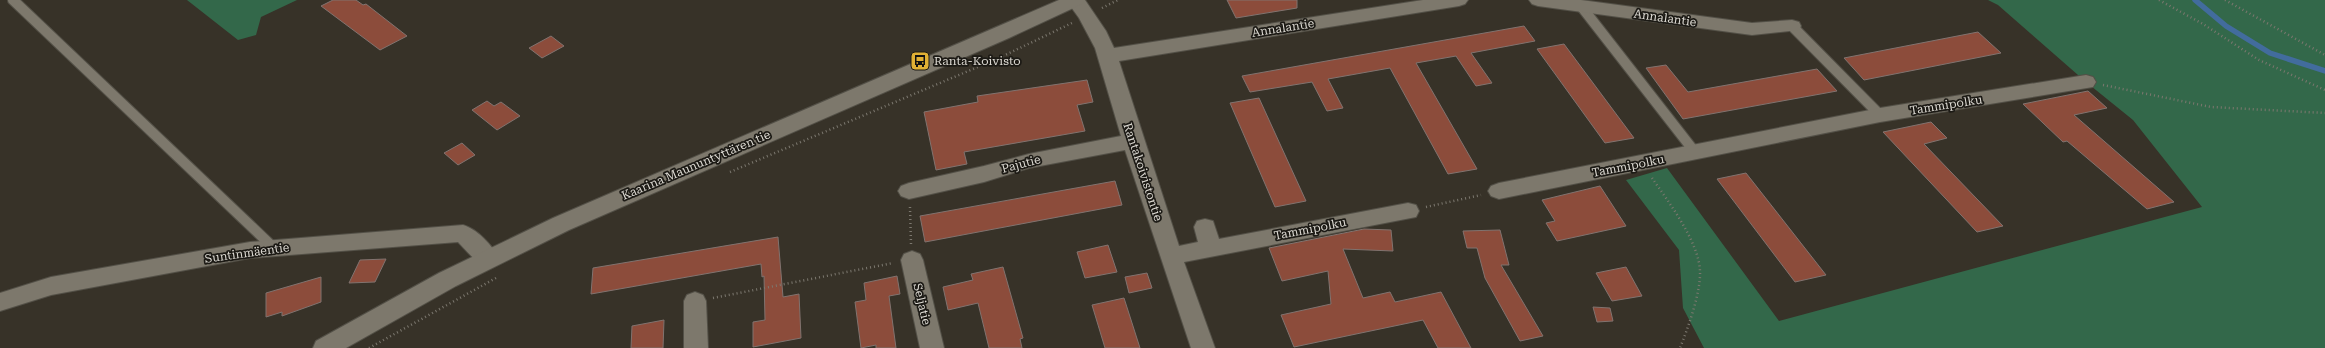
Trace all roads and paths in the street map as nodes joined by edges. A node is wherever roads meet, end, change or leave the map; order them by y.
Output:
1 (13, 0) edge
2 (1118, 0) edge
3 (1459, 0) edge
4 (1538, 0) edge
5 (2160, 0) edge
6 (2225, 0) edge
7 (1080, 5) edge
8 (1581, 6) junction
9 (1792, 26) joint
10 (1107, 55) junction
11 (2325, 55) edge
12 (2086, 82) joint
13 (2325, 90) edge
14 (2325, 113) edge
15 (1880, 115) junction
16 (1133, 141) junction
17 (1694, 152) junction
18 (1643, 164) junction
19 (727, 173) dead end
20 (909, 191) joint
21 (1499, 192) joint
22 (1408, 211) joint
23 (1205, 227) dead end
24 (274, 248) junction
25 (1210, 248) junction
26 (1171, 256) junction
27 (912, 260) junction
28 (493, 268) junction
29 (0, 302) edge
30 (695, 302) joint
31 (325, 348) edge
32 (369, 348) edge
33 (696, 348) edge
34 (932, 348) edge
35 (1203, 348) edge
36 (1680, 348) edge

1 - 24 lane
2 - 7 path
3 - 10 street, Annalantie
4 - 8 street, Annalantie
5 - 13 path
6 - 11 path
7 - 10 street, Rantakoivistontie
7 - 19 path
7 - 28 main road, Kaarina Maununtyttären tie
8 - 9 street, Annalantie
8 - 17 lane
9 - 15 lane
10 - 16 street, Rantakoivistontie
12 - 14 path
12 - 15 street, Tammipolku
15 - 17 street, Tammipolku
16 - 20 street, Pajutie
16 - 26 street, Rantakoivistontie
17 - 18 street, Tammipolku
18 - 21 street, Tammipolku
18 - 36 path
20 - 27 path
21 - 22 path
22 - 25 street, Tammipolku
23 - 25 street
24 - 28 street, Suntinmäentie
24 - 29 street, Suntinmäentie
25 - 26 street, Tammipolku
26 - 35 street, Rantakoivistontie
27 - 30 path
27 - 34 street, Seljatie
28 - 31 main road, Kaarina Maununtyttären tie
28 - 32 path
30 - 33 street

